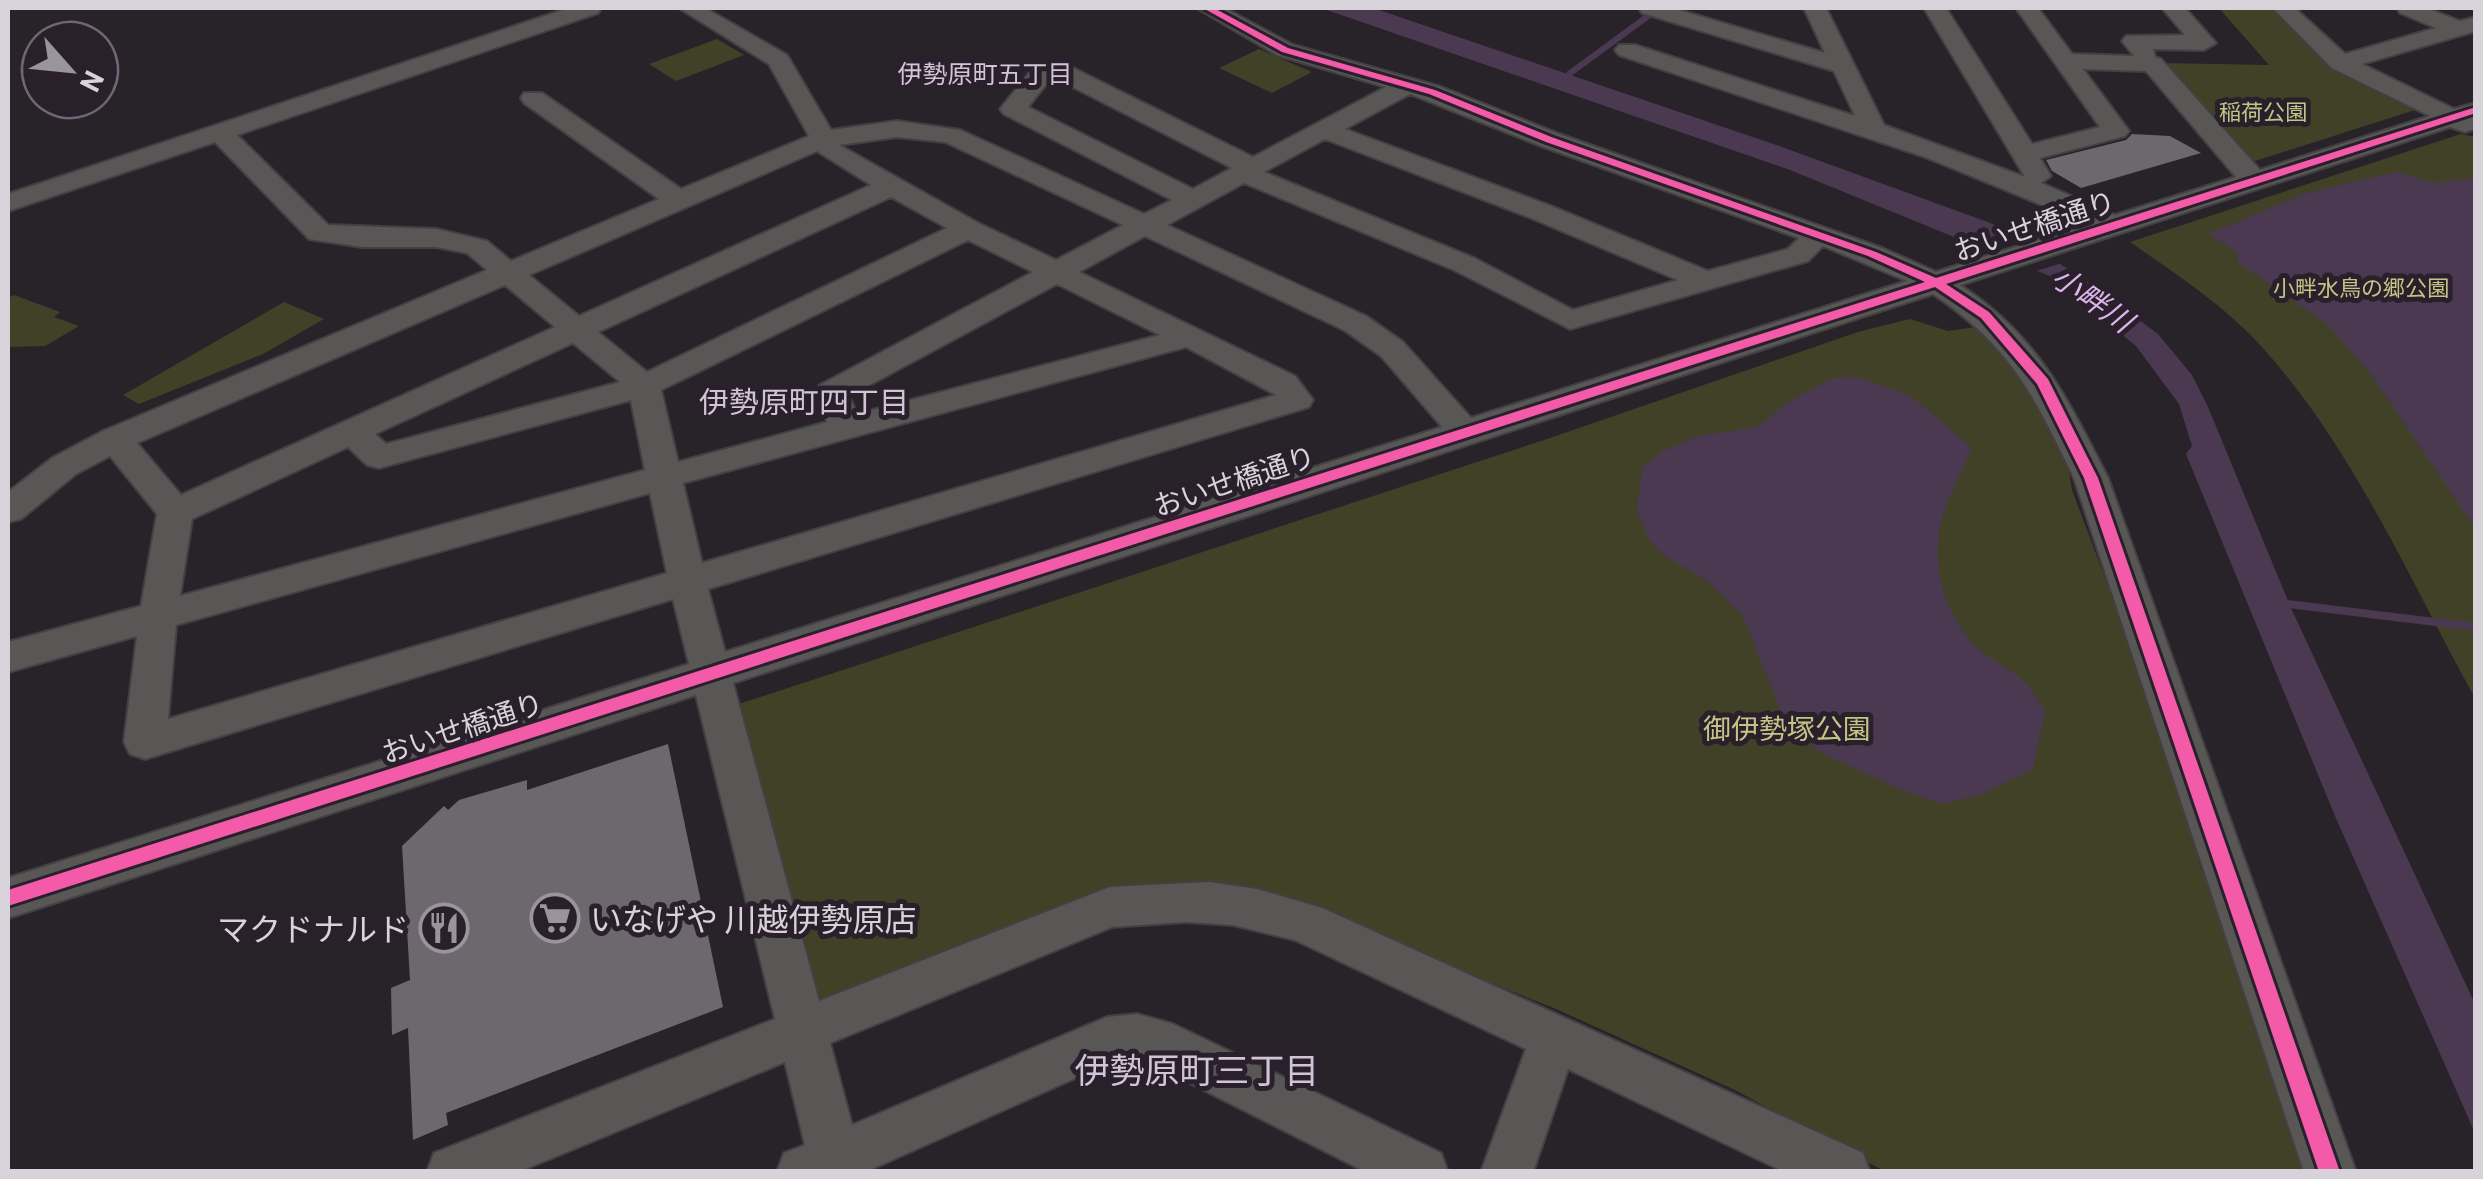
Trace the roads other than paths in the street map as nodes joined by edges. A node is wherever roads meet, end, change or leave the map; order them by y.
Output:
1 (590, 8) edge
2 (690, 8) edge
3 (1208, 8) edge
4 (1814, 8) edge
5 (1934, 8) edge
6 (2026, 8) edge
7 (2173, 8) edge
8 (2289, 8) edge
9 (2408, 8) edge
10 (1666, 10) edge
11 (2467, 26) edge
12 (2066, 61) junction
13 (2153, 64) junction
14 (2340, 64) junction
15 (1843, 66) junction
16 (1408, 85) junction
17 (533, 98) dead end
18 (2468, 119) edge
19 (1324, 130) junction
20 (1868, 130) junction
21 (221, 133) junction
22 (824, 139) junction
23 (2025, 154) junction
24 (1247, 170) junction
25 (2256, 180) junction
26 (892, 186) junction
27 (2049, 194) junction
28 (1194, 200) junction
29 (681, 202) junction
30 (8, 203) edge
31 (1144, 227) junction
32 (968, 229) junction
33 (2103, 229) junction
34 (1819, 235) junction
35 (1060, 271) junction
36 (510, 274) junction
37 (1945, 280) junction
38 (1706, 281) junction
39 (575, 330) junction
40 (1185, 338) junction
41 (644, 386) junction
42 (846, 426) junction
43 (1464, 431) junction
44 (352, 432) junction
45 (115, 439) junction
46 (665, 479) junction
47 (8, 510) edge
48 (175, 512) junction
49 (686, 580) junction
50 (158, 616) junction
51 (8, 657) edge
52 (711, 674) junction
53 (8, 898) edge
54 (800, 1034) junction
55 (1554, 1039) junction
56 (825, 1167) edge
57 (454, 1172) edge
58 (1422, 1172) edge
59 (1506, 1172) edge
60 (1844, 1172) edge
61 (2330, 1172) edge

1 - 21 street
2 - 22 street
3 - 16 street
4 - 15 street
5 - 23 street
6 - 12 street
7 - 13 street
8 - 14 street
9 - 11 street
10 - 15 street
10 - 20 street
11 - 14 street
12 - 13 street
12 - 23 street
13 - 25 street
14 - 18 street
15 - 20 street
16 - 19 street
16 - 34 street
17 - 29 street
18 - 25 street, おいせ橋通り
19 - 24 street
19 - 38 street
20 - 27 street
21 - 30 street
21 - 36 street
22 - 26 street
22 - 29 street
22 - 31 street
23 - 27 street
24 - 28 street
24 - 28 street
24 - 38 street
25 - 33 street, おいせ橋通り
26 - 32 street
26 - 39 street
27 - 33 street
28 - 31 street
29 - 36 street
31 - 35 street
31 - 43 street
32 - 35 street
32 - 41 street
33 - 37 street, おいせ橋通り
34 - 37 street
34 - 38 street
35 - 40 street
35 - 42 street
36 - 39 street
36 - 45 street
37 - 43 street, おいせ橋通り
37 - 61 street
39 - 41 street
39 - 44 street
40 - 42 street
40 - 49 street
41 - 44 street
41 - 46 street
42 - 46 street
43 - 52 street, おいせ橋通り
44 - 48 street
45 - 47 street
45 - 48 street
46 - 49 street
46 - 50 street
48 - 50 street
49 - 50 street
49 - 52 street
50 - 51 street
52 - 53 street, おいせ橋通り
52 - 54 street
54 - 55 street
54 - 56 street
54 - 57 street
55 - 59 street
55 - 60 street
56 - 58 street

